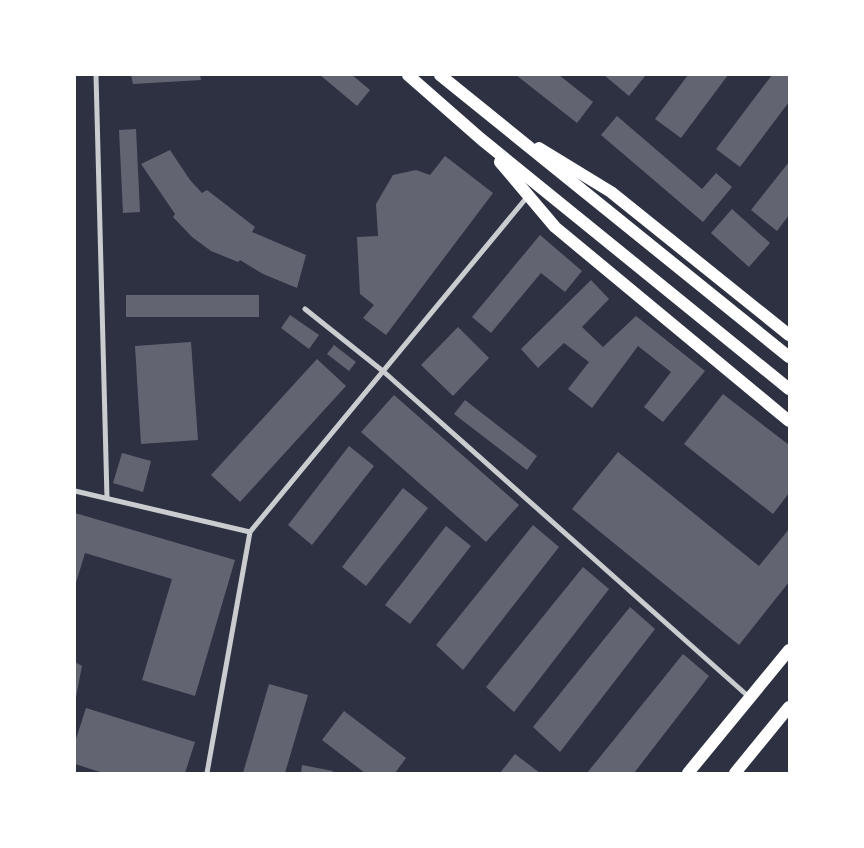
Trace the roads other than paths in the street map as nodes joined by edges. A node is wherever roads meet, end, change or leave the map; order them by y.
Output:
1 (96, 75) edge
2 (408, 75) edge
3 (440, 75) edge
4 (496, 122) junction
5 (481, 139) junction
6 (528, 196) junction
7 (305, 309) dead end
8 (789, 334) edge
9 (788, 356) edge
10 (384, 372) junction
11 (789, 389) edge
12 (789, 421) edge
13 (75, 491) edge
14 (107, 498) junction
15 (250, 532) junction
16 (789, 650) edge
17 (750, 698) junction
18 (789, 707) edge
19 (207, 773) edge
20 (688, 773) edge
21 (735, 773) edge

1 - 14 street
2 - 5 main road
3 - 4 main road
4 - 8 main road
4 - 9 main road
5 - 6 main road
5 - 11 main road
6 - 10 street
6 - 12 main road
7 - 10 street
10 - 15 street
10 - 17 street
13 - 14 street
14 - 15 street
15 - 19 street
16 - 17 main road
17 - 20 main road
18 - 21 main road

